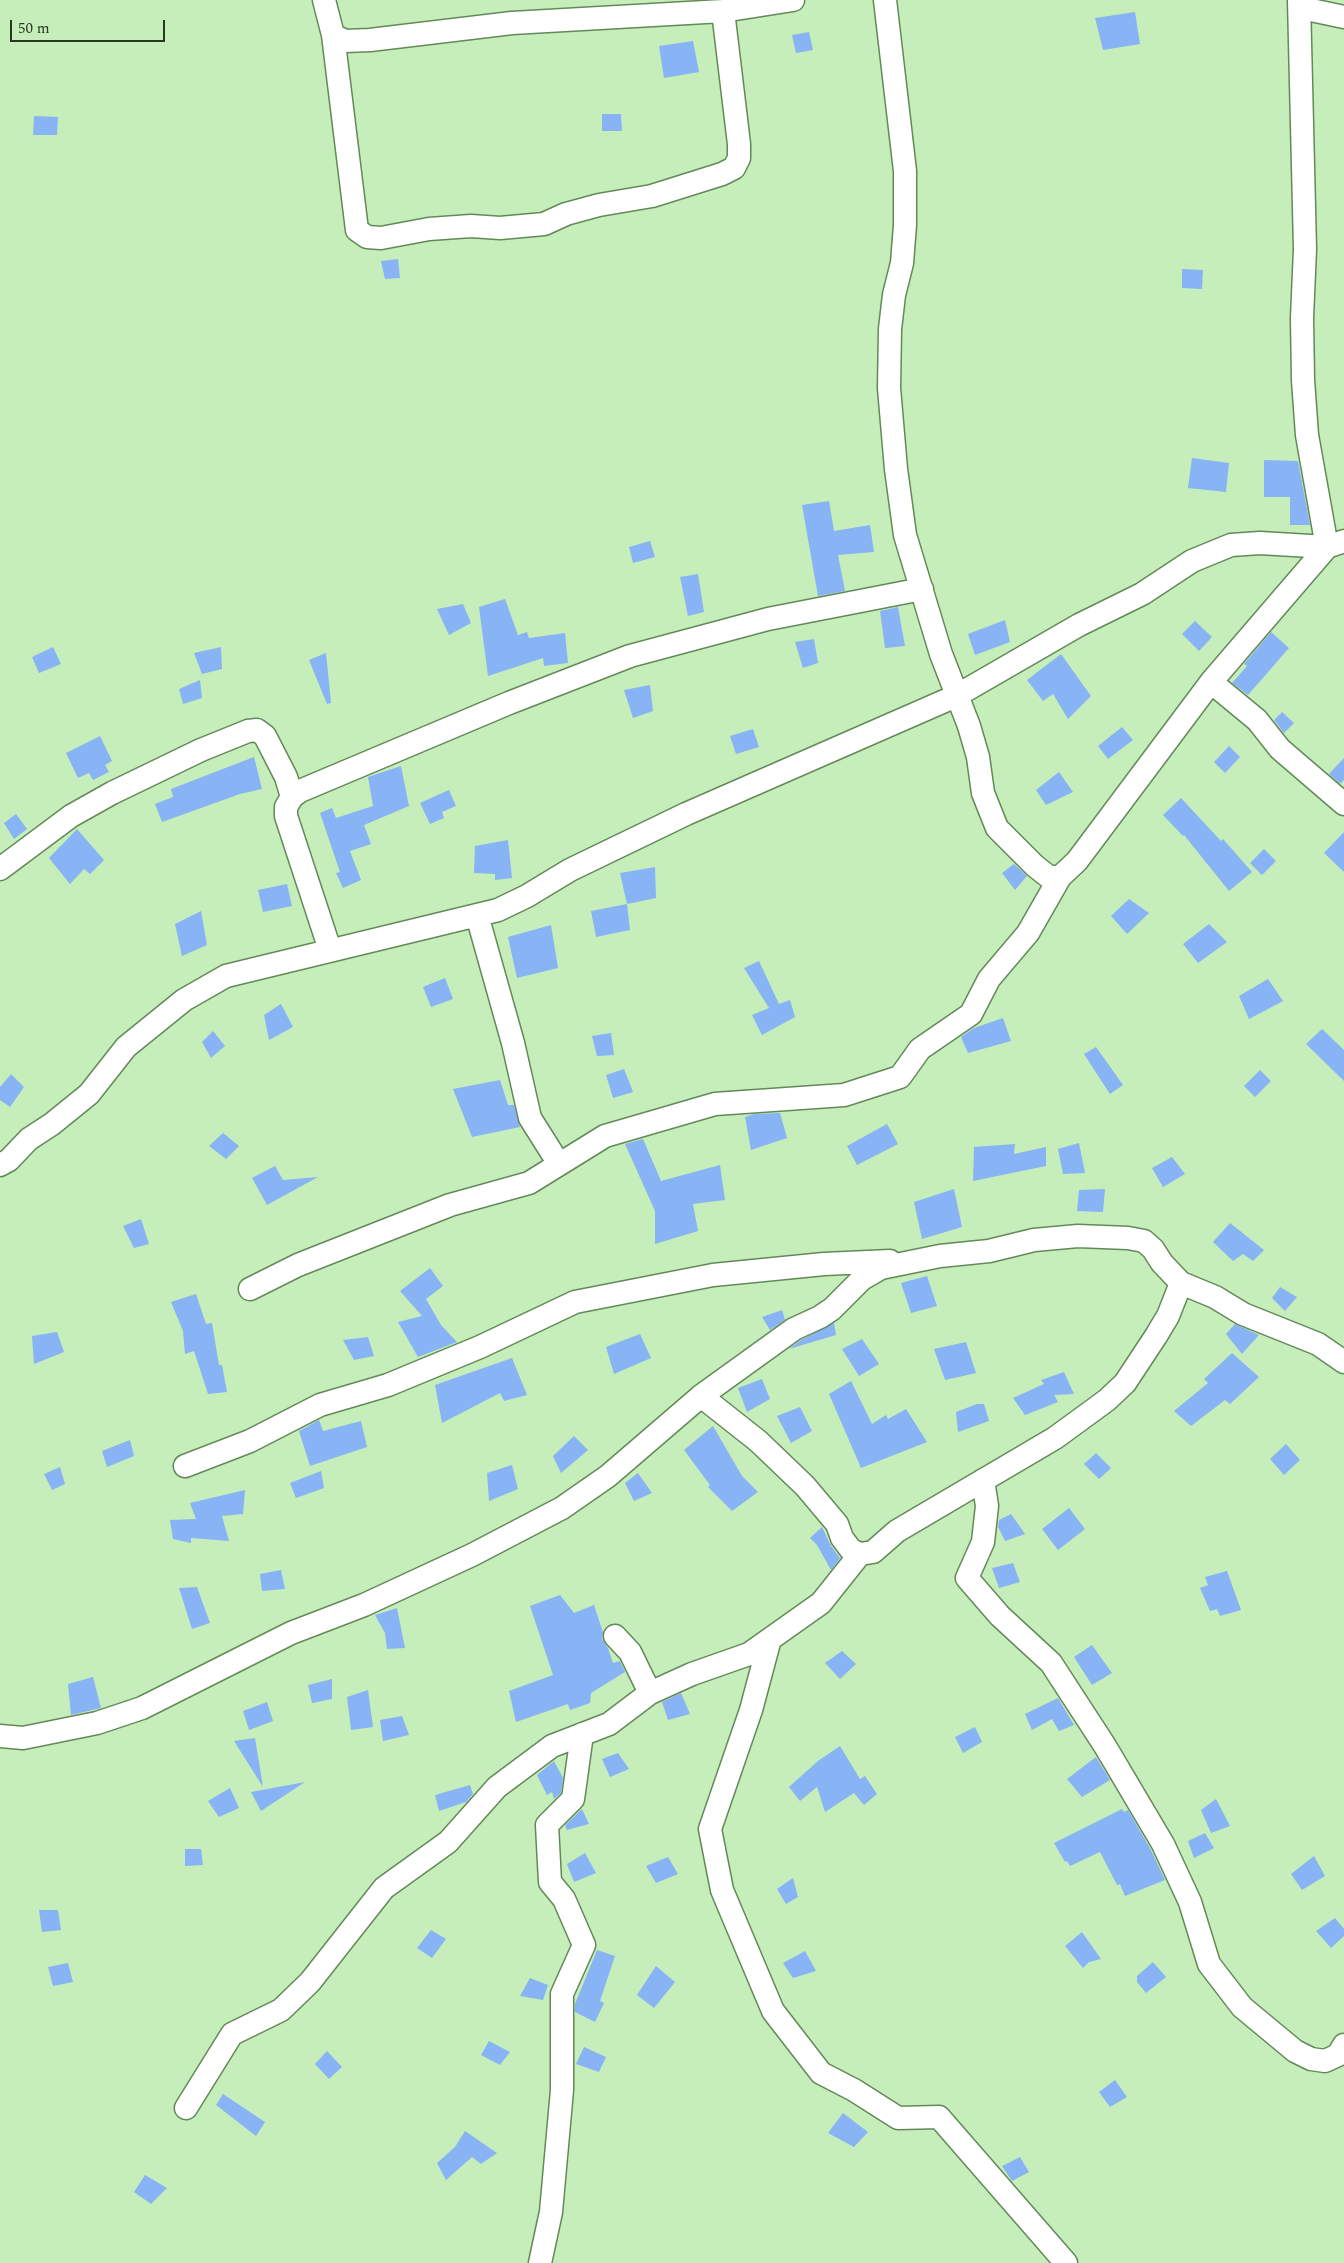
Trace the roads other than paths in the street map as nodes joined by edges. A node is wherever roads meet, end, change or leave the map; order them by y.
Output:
1 (324, 0) edge
2 (793, 0) edge
3 (885, 0) edge
4 (1299, 0) edge
5 (723, 12) junction
6 (1344, 18) edge
7 (332, 36) junction
8 (1336, 544) edge
9 (922, 589) junction
10 (1211, 682) junction
11 (956, 696) junction
12 (292, 796) junction
13 (1344, 804) edge
14 (0, 869) edge
15 (1060, 877) junction
16 (477, 915) junction
17 (330, 950) junction
18 (559, 1164) junction
19 (0, 1165) edge
20 (916, 1261) junction
21 (1181, 1282) junction
22 (250, 1289) dead end
23 (1344, 1362) edge
24 (701, 1396) junction
25 (185, 1466) dead end
26 (983, 1480) junction
27 (860, 1554) junction
28 (615, 1636) dead end
29 (770, 1639) junction
30 (650, 1693) junction
31 (582, 1734) junction
32 (0, 1736) edge
33 (1344, 2044) edge
34 (186, 2108) dead end
35 (540, 2263) edge
36 (1066, 2263) edge

1 - 7 street
2 - 5 street
3 - 9 street
4 - 6 street
4 - 8 street
5 - 7 street
5 - 7 street
8 - 10 street
8 - 11 street
9 - 11 street
9 - 12 street
10 - 13 street
10 - 15 street
11 - 15 street
11 - 16 street
12 - 14 street
12 - 17 street
15 - 18 street
16 - 17 street
16 - 18 street
17 - 19 street
18 - 22 street
20 - 21 street
20 - 24 street
20 - 25 street
21 - 23 street
21 - 26 street
24 - 27 street
24 - 32 street
26 - 27 street
26 - 33 street
27 - 29 street
28 - 30 street
29 - 30 street
29 - 36 street
30 - 31 street
31 - 34 street
31 - 35 street

